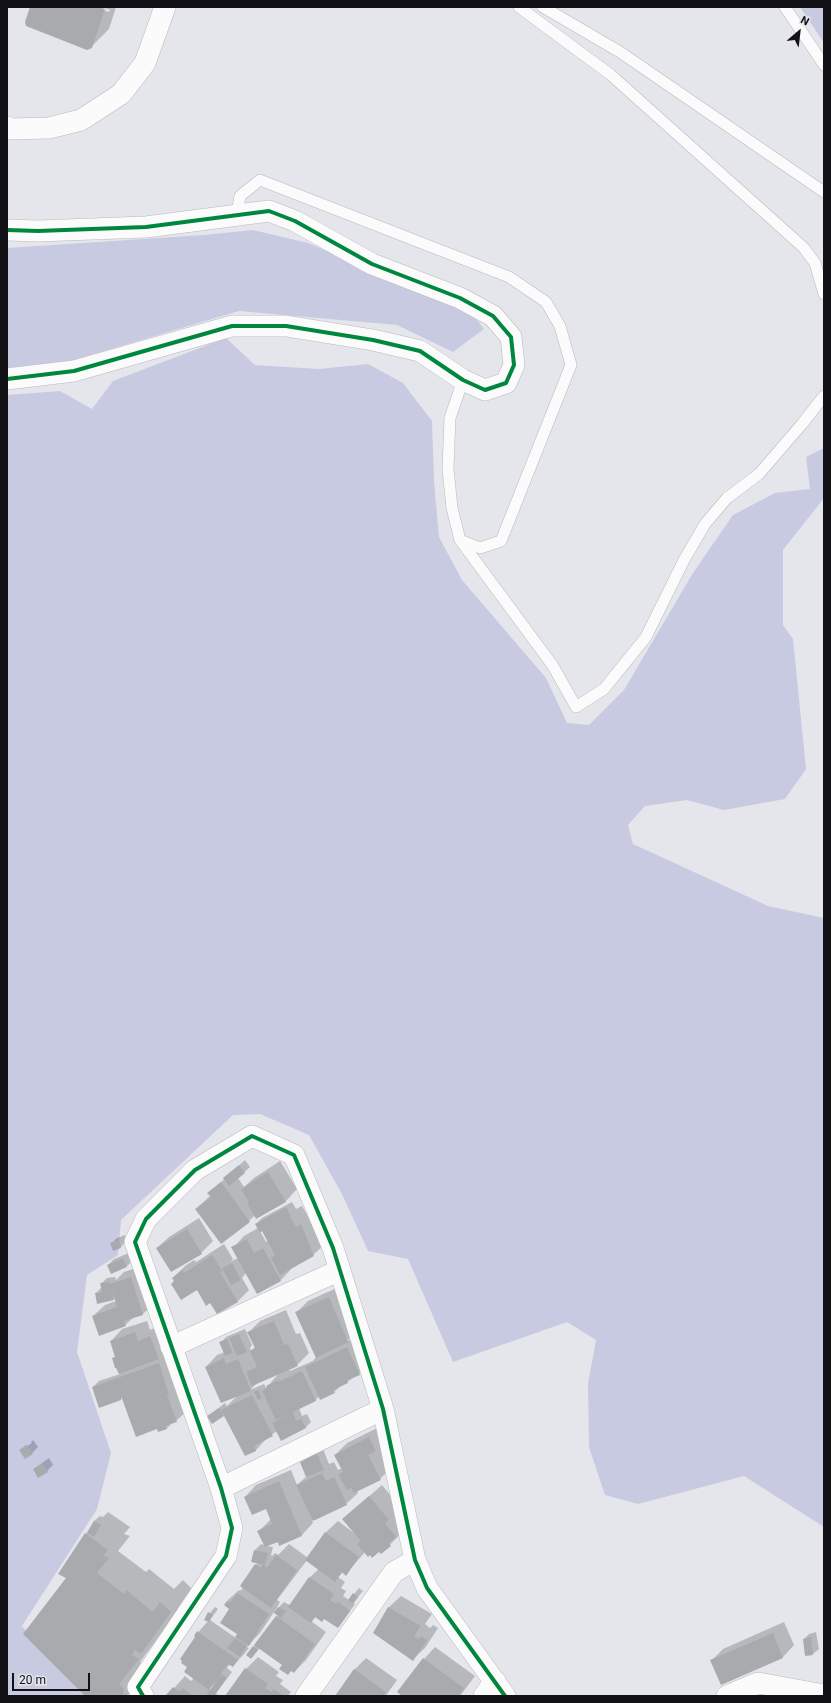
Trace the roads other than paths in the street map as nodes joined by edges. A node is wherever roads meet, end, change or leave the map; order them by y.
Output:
1 (166, 7) edge
2 (519, 7) edge
3 (544, 7) edge
4 (785, 7) edge
5 (824, 66) edge
6 (7, 127) edge
7 (824, 192) edge
8 (237, 214) junction
9 (7, 230) edge
10 (824, 294) edge
11 (7, 379) edge
12 (463, 380) junction
13 (824, 396) edge
14 (460, 540) junction
15 (340, 1270) junction
16 (171, 1347) junction
17 (383, 1409) junction
18 (221, 1488) junction
19 (415, 1560) junction
20 (495, 1691) edge
21 (823, 1693) edge
22 (143, 1696) edge
23 (306, 1696) edge
24 (727, 1696) edge

1 - 6 street
2 - 10 lane
3 - 7 lane
4 - 5 lane
8 - 9 street
8 - 12 street
8 - 14 lane
11 - 12 street
12 - 14 lane
13 - 14 lane
15 - 16 street
15 - 16 street
15 - 17 street
16 - 18 street
17 - 18 street
17 - 19 street
18 - 22 street
19 - 20 street
19 - 23 street
21 - 24 street

